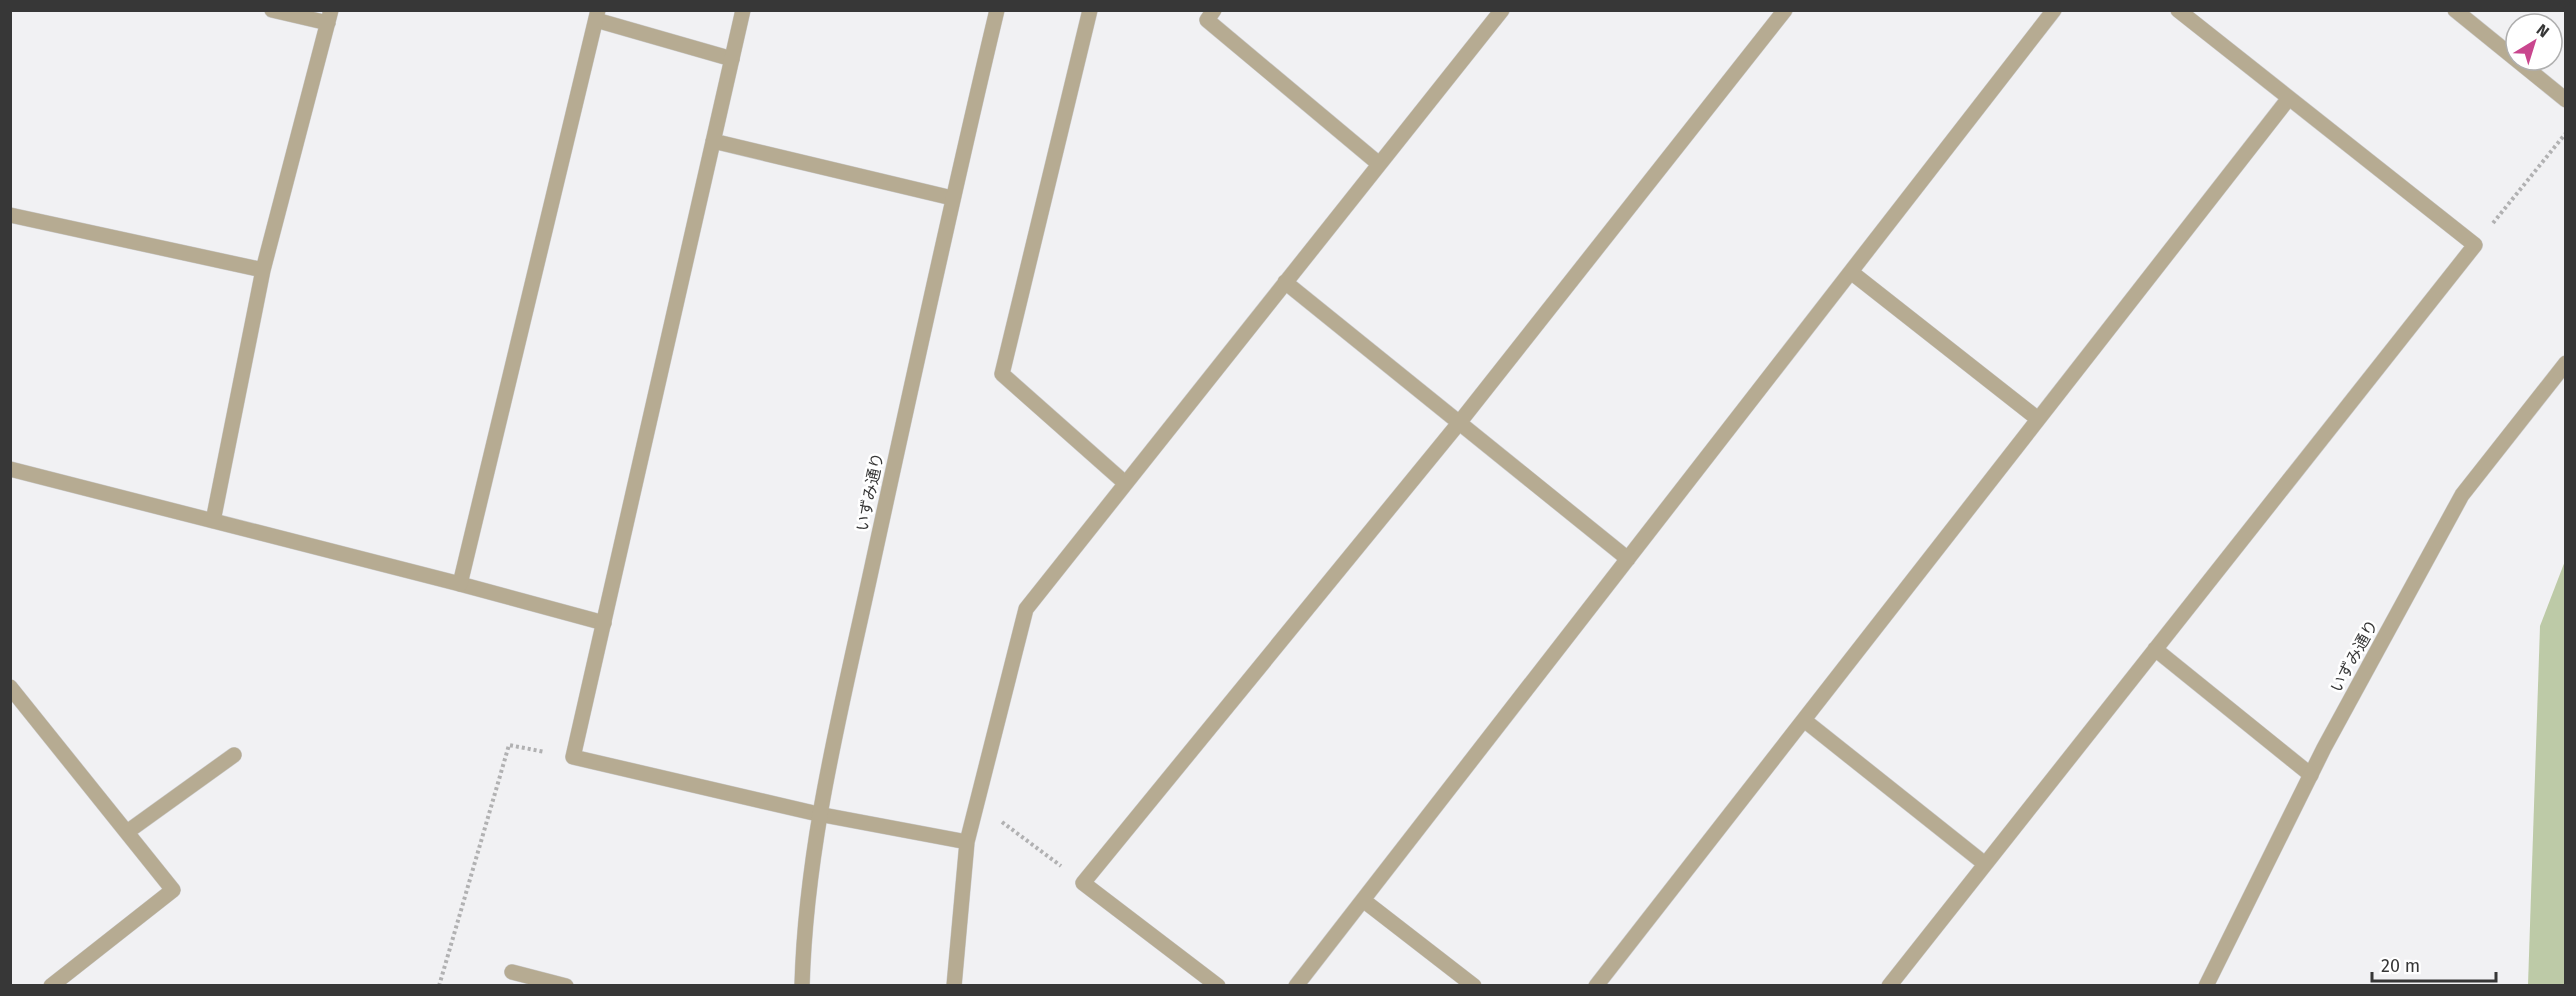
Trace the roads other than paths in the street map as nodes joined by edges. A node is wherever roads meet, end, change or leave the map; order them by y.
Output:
1 (272, 10) edge
2 (743, 10) edge
3 (997, 10) edge
4 (1090, 10) edge
5 (1214, 10) edge
6 (1502, 10) edge
7 (1785, 10) edge
8 (2054, 10) edge
9 (2178, 10) edge
10 (2455, 10) edge
11 (597, 15) edge
12 (330, 17) edge
13 (732, 59) junction
14 (2289, 98) junction
15 (2565, 100) edge
16 (713, 141) junction
17 (1379, 164) junction
18 (952, 198) junction
19 (10, 215) edge
20 (263, 270) junction
21 (1851, 272) junction
22 (1285, 282) junction
23 (2565, 363) edge
24 (2038, 419) junction
25 (1459, 423) junction
26 (10, 469) edge
27 (1125, 483) junction
28 (213, 520) junction
29 (1628, 559) junction
30 (460, 584) junction
31 (604, 623) junction
32 (2155, 650) junction
33 (10, 687) edge
34 (1804, 720) junction
35 (234, 755) dead end
36 (2311, 775) junction
37 (818, 814) junction
38 (127, 832) junction
39 (967, 842) junction
40 (1985, 864) junction
41 (1363, 900) junction
42 (512, 972) dead end
43 (51, 986) edge
44 (566, 986) edge
45 (802, 986) edge
46 (954, 986) edge
47 (1218, 986) edge
48 (1296, 986) edge
49 (1474, 986) edge
50 (1596, 986) edge
51 (1889, 986) edge
52 (2206, 986) edge

1 - 12 street
2 - 13 street
3 - 18 street, いずみ通り
4 - 27 street
5 - 17 street
6 - 17 street
7 - 25 street
8 - 21 street
9 - 14 street
10 - 15 street
11 - 13 street
11 - 30 street
12 - 20 street
13 - 16 street
14 - 24 street
14 - 32 street
16 - 18 street
16 - 31 street
17 - 22 street
18 - 37 street, いずみ通り
19 - 20 street
20 - 28 street
21 - 24 street
21 - 29 street
22 - 25 street
22 - 27 street
23 - 36 street, いずみ通り
24 - 34 street
25 - 29 street
25 - 47 street
26 - 28 street
27 - 39 street
28 - 30 street
29 - 41 street
30 - 31 street
31 - 37 street
32 - 36 street
32 - 40 street
33 - 38 street
34 - 40 street
34 - 50 street
35 - 38 street
36 - 52 street, いずみ通り
37 - 39 street
37 - 45 street, いずみ通り
38 - 43 street
39 - 46 street
40 - 51 street
41 - 48 street
41 - 49 street
42 - 44 street

